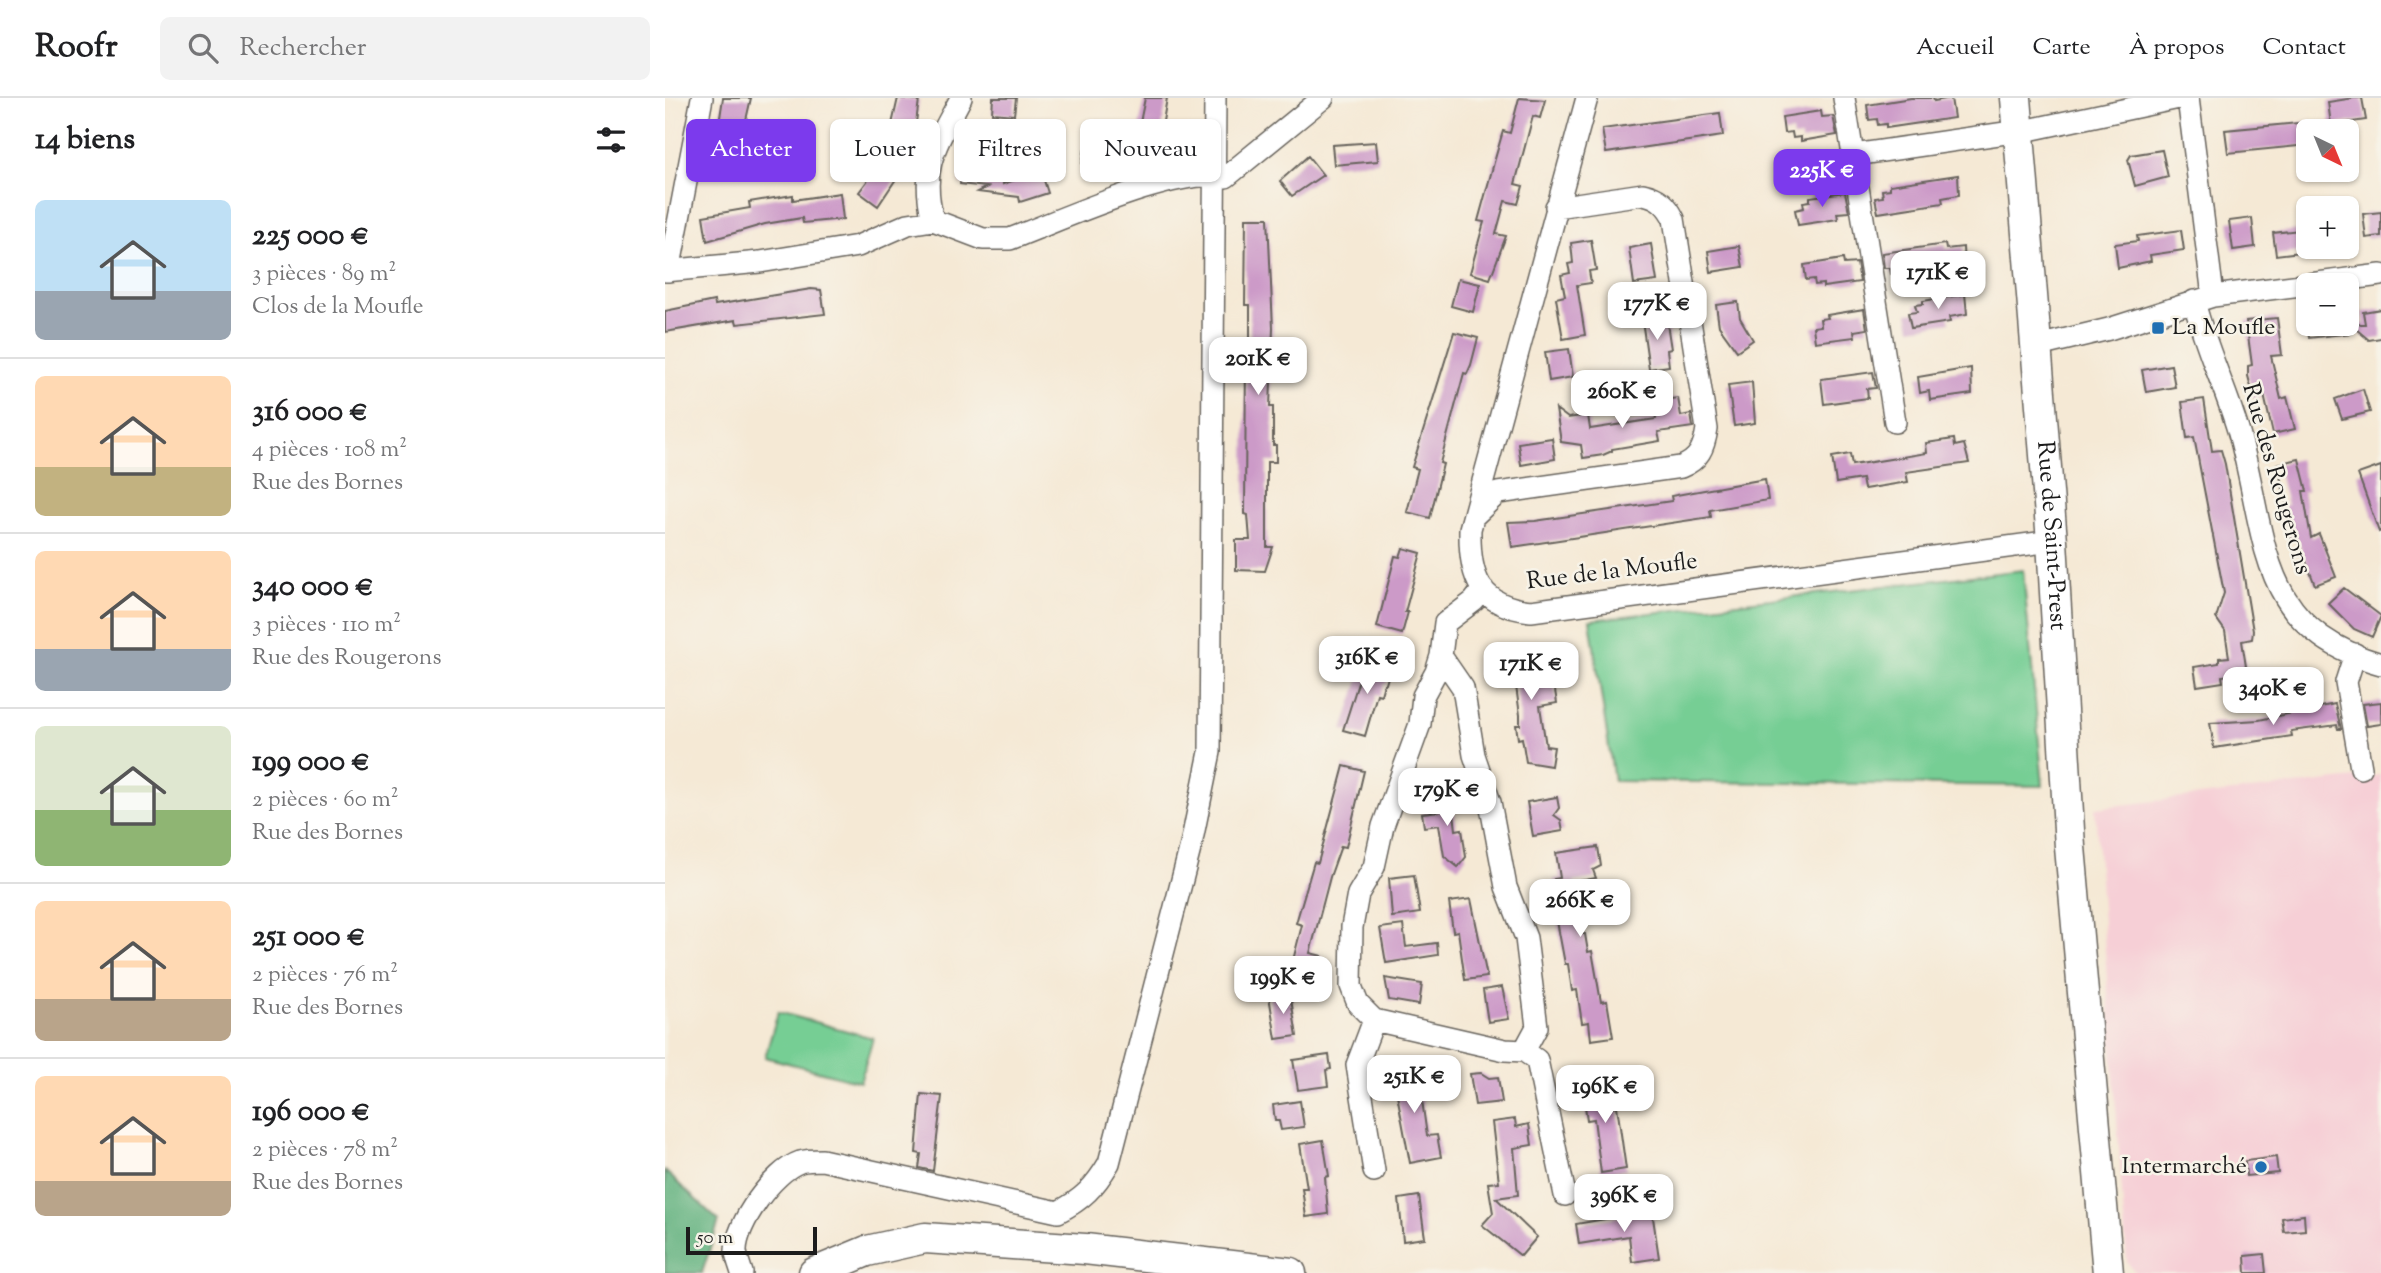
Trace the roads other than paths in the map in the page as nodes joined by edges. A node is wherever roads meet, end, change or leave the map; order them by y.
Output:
1 (702, 98) edge
2 (961, 98) edge
3 (1215, 98) edge
4 (1323, 98) edge
5 (1587, 98) edge
6 (1844, 98) edge
7 (2015, 98) edge
8 (2179, 98) edge
9 (2188, 98) edge
10 (1214, 119) edge
11 (2019, 131) junction
12 (1855, 162) junction
13 (1221, 176) edge
14 (1164, 182) edge
15 (1212, 182) edge
16 (1556, 207) junction
17 (933, 220) junction
18 (667, 271) edge
19 (2381, 275) edge
20 (2203, 299) junction
21 (2038, 346) junction
22 (1895, 422) dead end
23 (1473, 517) junction
24 (2052, 541) junction
25 (1483, 589) junction
26 (2355, 654) junction
27 (1441, 656) junction
28 (2381, 664) edge
29 (2361, 768) dead end
30 (2082, 973) junction
31 (1374, 1020) junction
32 (1524, 1051) junction
33 (1374, 1171) dead end
34 (1565, 1195) dead end
35 (742, 1273) edge
36 (814, 1273) edge
37 (1291, 1273) edge
38 (2089, 1273) edge
39 (2108, 1273) edge

1 - 18 street
2 - 17 street
3 - 10 street
4 - 13 street
5 - 16 street
6 - 12 street
7 - 11 main road, Rue de Saint-Prest
8 - 11 street
9 - 20 street, Rue des Rougerons
11 - 12 street
11 - 21 main road, Rue de Saint-Prest
12 - 22 street
14 - 17 street
15 - 35 street
16 - 23 street
16 - 23 street
17 - 18 street
19 - 20 street
20 - 21 street
20 - 26 street, Rue des Rougerons
21 - 24 main road, Rue de Saint-Prest
23 - 25 street
24 - 25 street, Rue de la Moufle
24 - 30 main road, Rue de Saint-Prest
25 - 27 street
26 - 28 street, Rue des Rougerons
26 - 29 street
27 - 31 street
27 - 32 street
30 - 38 main road
30 - 39 main road
31 - 32 street
31 - 33 street
32 - 34 street
36 - 37 main road

